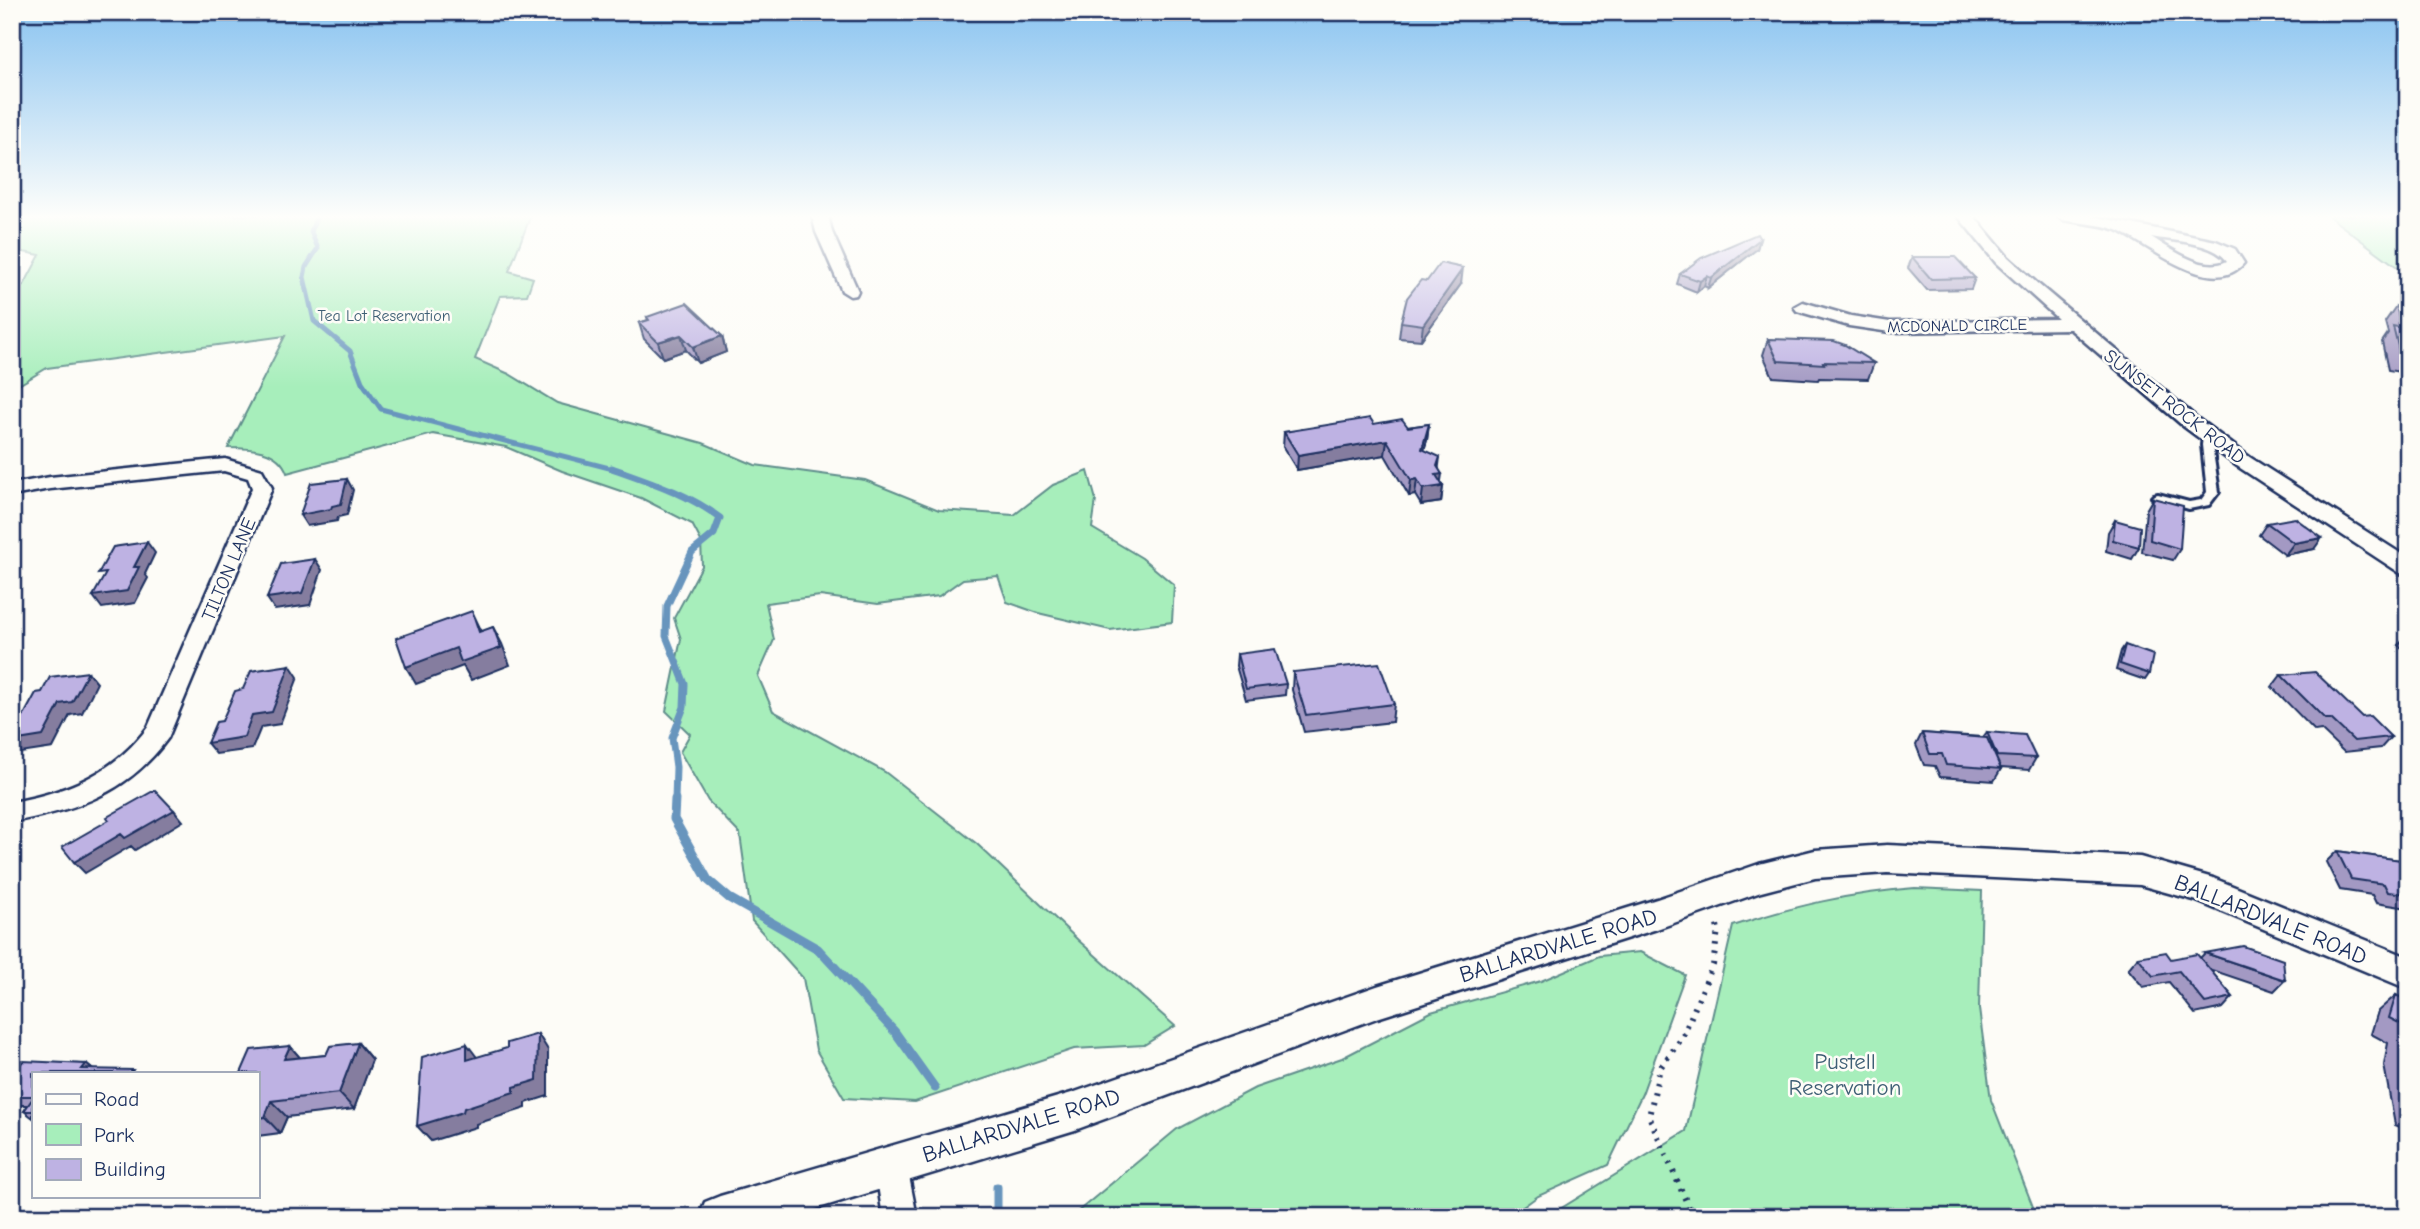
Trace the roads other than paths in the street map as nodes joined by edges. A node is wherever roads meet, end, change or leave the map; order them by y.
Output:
1 (842, 272) edge
2 (2016, 272) edge
3 (850, 291) dead end
4 (1803, 307) dead end
5 (2072, 324) junction
6 (2208, 437) junction
7 (12, 490) edge
8 (2158, 497) edge
9 (2408, 568) edge
10 (12, 812) edge
11 (2408, 973) edge
12 (891, 1166) junction
13 (720, 1217) edge
14 (900, 1217) edge

1 - 3 street
2 - 5 street, SUNSET ROCK ROAD
4 - 5 street, MCDONALD CIRCLE
5 - 6 street, SUNSET ROCK ROAD
6 - 8 lane
6 - 9 street, SUNSET ROCK ROAD
7 - 10 street, TILTON LANE
11 - 12 street, BALLARDVALE ROAD
12 - 13 street, BALLARDVALE ROAD
12 - 14 street

